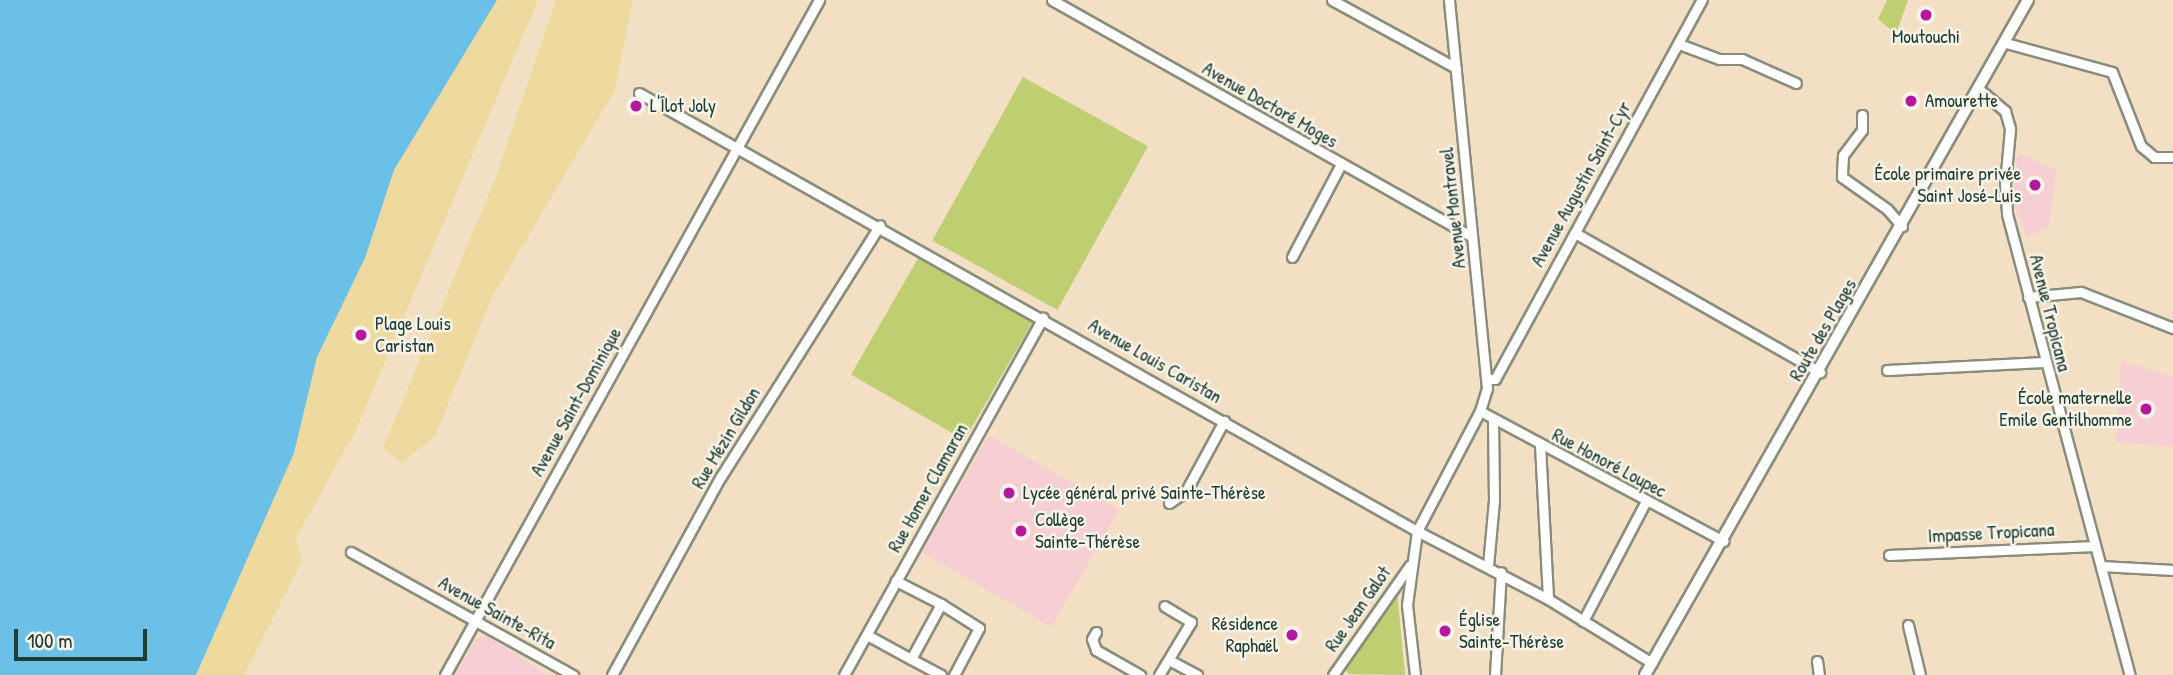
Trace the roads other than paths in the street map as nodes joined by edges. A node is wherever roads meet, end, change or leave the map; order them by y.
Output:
1 (819, 0) edge
2 (1052, 0) edge
3 (1332, 0) edge
4 (1449, 0) edge
5 (1702, 0) edge
6 (2028, 0) edge
7 (2007, 43) junction
8 (1679, 44) junction
9 (1456, 68) junction
10 (1796, 83) dead end
11 (1980, 90) junction
12 (639, 93) dead end
13 (1862, 116) dead end
14 (738, 146) junction
15 (2173, 157) edge
16 (1340, 166) junction
17 (880, 225) junction
18 (1902, 226) junction
19 (1575, 233) junction
20 (1472, 237) junction
21 (1292, 257) dead end
22 (2028, 297) junction
23 (1043, 318) junction
24 (2173, 328) edge
25 (2044, 362) junction
26 (1887, 370) dead end
27 (1820, 372) junction
28 (1487, 379) junction
29 (1480, 411) junction
30 (1493, 419) junction
31 (1224, 421) junction
32 (1540, 445) junction
33 (1169, 503) dead end
34 (1645, 503) junction
35 (1417, 531) junction
36 (1723, 541) junction
37 (2095, 546) junction
38 (351, 552) dead end
39 (1889, 555) dead end
40 (1411, 564) junction
41 (1488, 566) junction
42 (2101, 566) junction
43 (2173, 570) edge
44 (1501, 572) junction
45 (896, 581) junction
46 (1548, 599) junction
47 (941, 604) junction
48 (1164, 606) dead end
49 (1583, 621) junction
50 (475, 622) junction
51 (1908, 625) dead end
52 (1096, 632) dead end
53 (867, 635) junction
54 (911, 659) junction
55 (1169, 660) junction
56 (1817, 661) dead end
57 (1652, 663) junction
58 (445, 675) edge
59 (573, 675) edge
60 (612, 675) edge
61 (844, 675) edge
62 (941, 675) edge
63 (954, 675) edge
64 (1140, 675) edge
65 (1159, 675) edge
66 (1197, 675) edge
67 (1333, 675) edge
68 (1415, 675) edge
69 (1495, 675) edge
70 (1645, 675) edge
71 (1819, 675) edge
72 (1920, 675) edge
73 (2130, 675) edge

1 - 14 street, Avenue Saint-Dominique
2 - 16 street, Avenue Doctoré Moges
3 - 9 street
4 - 9 street, Avenue Montravel
5 - 8 street, Avenue Augustin Saint-Cyr
6 - 7 street, Route des Plages
7 - 11 street, Route des Plages
7 - 15 street
8 - 10 street
8 - 19 street, Avenue Augustin Saint-Cyr
9 - 20 street, Avenue Montravel
11 - 18 street, Route des Plages
11 - 22 street, Avenue Tropicana
12 - 14 street, Avenue Louis Caristan
13 - 18 street
14 - 17 street, Avenue Louis Caristan
14 - 50 street, Avenue Saint-Dominique
16 - 20 street, Avenue Doctoré Moges
16 - 21 street
17 - 23 street, Avenue Louis Caristan
17 - 60 street, Rue Mézin Gildon
18 - 27 street, Route des Plages
19 - 27 street
19 - 28 street, Avenue Augustin Saint-Cyr
20 - 28 street, Avenue Montravel
22 - 24 street
22 - 25 street, Avenue Tropicana
23 - 31 street, Avenue Louis Caristan
23 - 45 street, Rue Homer Clamaran
25 - 26 street
25 - 37 street, Avenue Tropicana
27 - 36 street, Route des Plages
28 - 29 street, Avenue Montravel
29 - 30 street, Rue Honoré Loupec
29 - 35 street, Avenue Montravel
30 - 32 street, Rue Honoré Loupec
30 - 41 street
31 - 33 street
31 - 35 street, Avenue Louis Caristan
32 - 34 street, Rue Honoré Loupec
32 - 46 street
34 - 36 street, Rue Honoré Loupec
34 - 49 street
35 - 40 street, Avenue Montravel
35 - 41 street, Avenue Louis Caristan
36 - 57 street, Route des Plages
37 - 39 street, Impasse Tropicana
37 - 42 street, Avenue Tropicana
38 - 50 street, Avenue Sainte-Rita
40 - 67 street, Rue Jean Galot
40 - 68 street, Avenue Montravel
41 - 44 street, Avenue Louis Caristan
42 - 43 street
42 - 73 street, Avenue Tropicana
44 - 46 street, Avenue Louis Caristan
44 - 69 street
45 - 47 street
45 - 53 street, Rue Homer Clamaran
46 - 49 street, Avenue Louis Caristan
47 - 54 street
47 - 63 street
48 - 55 street
49 - 57 street, Avenue Louis Caristan
50 - 58 street, Avenue Saint-Dominique
50 - 59 street, Avenue Sainte-Rita
51 - 72 street
52 - 64 street
53 - 54 street
53 - 61 street, Rue Homer Clamaran
54 - 62 street
55 - 65 street
55 - 66 street
56 - 71 street
57 - 70 street, Route des Plages

